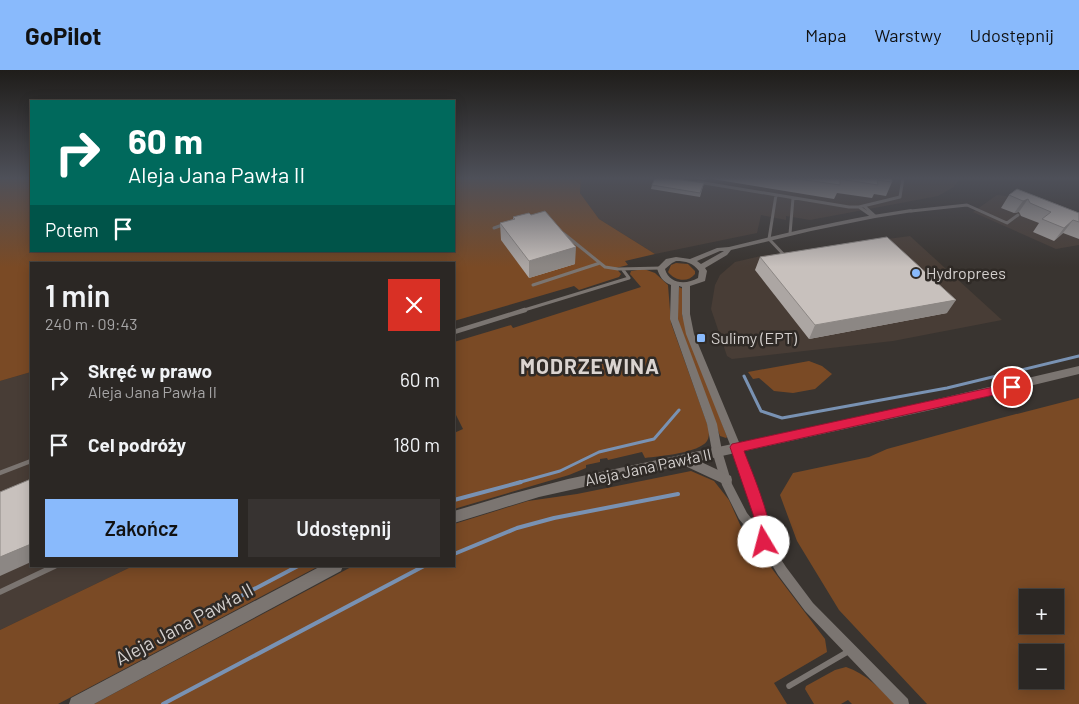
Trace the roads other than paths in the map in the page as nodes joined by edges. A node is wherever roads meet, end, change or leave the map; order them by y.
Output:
1 (774, 208) edge
2 (792, 208) edge
3 (860, 208) edge
4 (865, 208) edge
5 (943, 208) edge
6 (974, 208) edge
7 (911, 211) joint
8 (1018, 215) dead end
9 (873, 216) junction
10 (511, 222) edge
11 (494, 228) dead end
12 (560, 231) edge
13 (790, 234) junction
14 (769, 239) junction
15 (729, 249) junction
16 (789, 260) edge
17 (691, 261) junction
18 (600, 264) junction
19 (701, 267) junction
20 (661, 268) junction
21 (623, 270) junction
22 (675, 283) junction
23 (533, 284) dead end
24 (686, 285) junction
25 (455, 332) edge
26 (1079, 370) edge
27 (736, 447) junction
28 (717, 452) junction
29 (683, 459) junction
30 (30, 461) edge
31 (0, 473) edge
32 (726, 480) junction
33 (455, 517) edge
34 (764, 542) junction
35 (53, 567) edge
36 (334, 567) edge
37 (0, 592) edge
38 (850, 650) junction
39 (789, 686) dead end
40 (77, 704) edge
41 (903, 704) edge

1 - 14 lane
2 - 13 lane
3 - 9 lane
4 - 9 lane
5 - 7 lane
6 - 8 lane
7 - 9 street
9 - 13 street
10 - 11 lane
12 - 18 lane
13 - 14 street
14 - 15 street
14 - 16 lane
15 - 17 street
15 - 19 street
17 - 19 street
17 - 20 street
18 - 21 lane
18 - 23 lane
19 - 24 street
20 - 21 lane
20 - 22 street
21 - 25 lane
22 - 24 street
22 - 28 street
24 - 27 street
26 - 27 street, Aleja Jana Pawła II
27 - 28 street, Aleja Jana Pawła II
27 - 34 street
28 - 29 street, Aleja Jana Pawła II
28 - 32 street
29 - 32 street
29 - 33 street, Aleja Jana Pawła II
30 - 31 lane
32 - 34 street
34 - 38 street
35 - 37 lane
36 - 40 street, Aleja Jana Pawła II
38 - 39 lane
38 - 41 street

